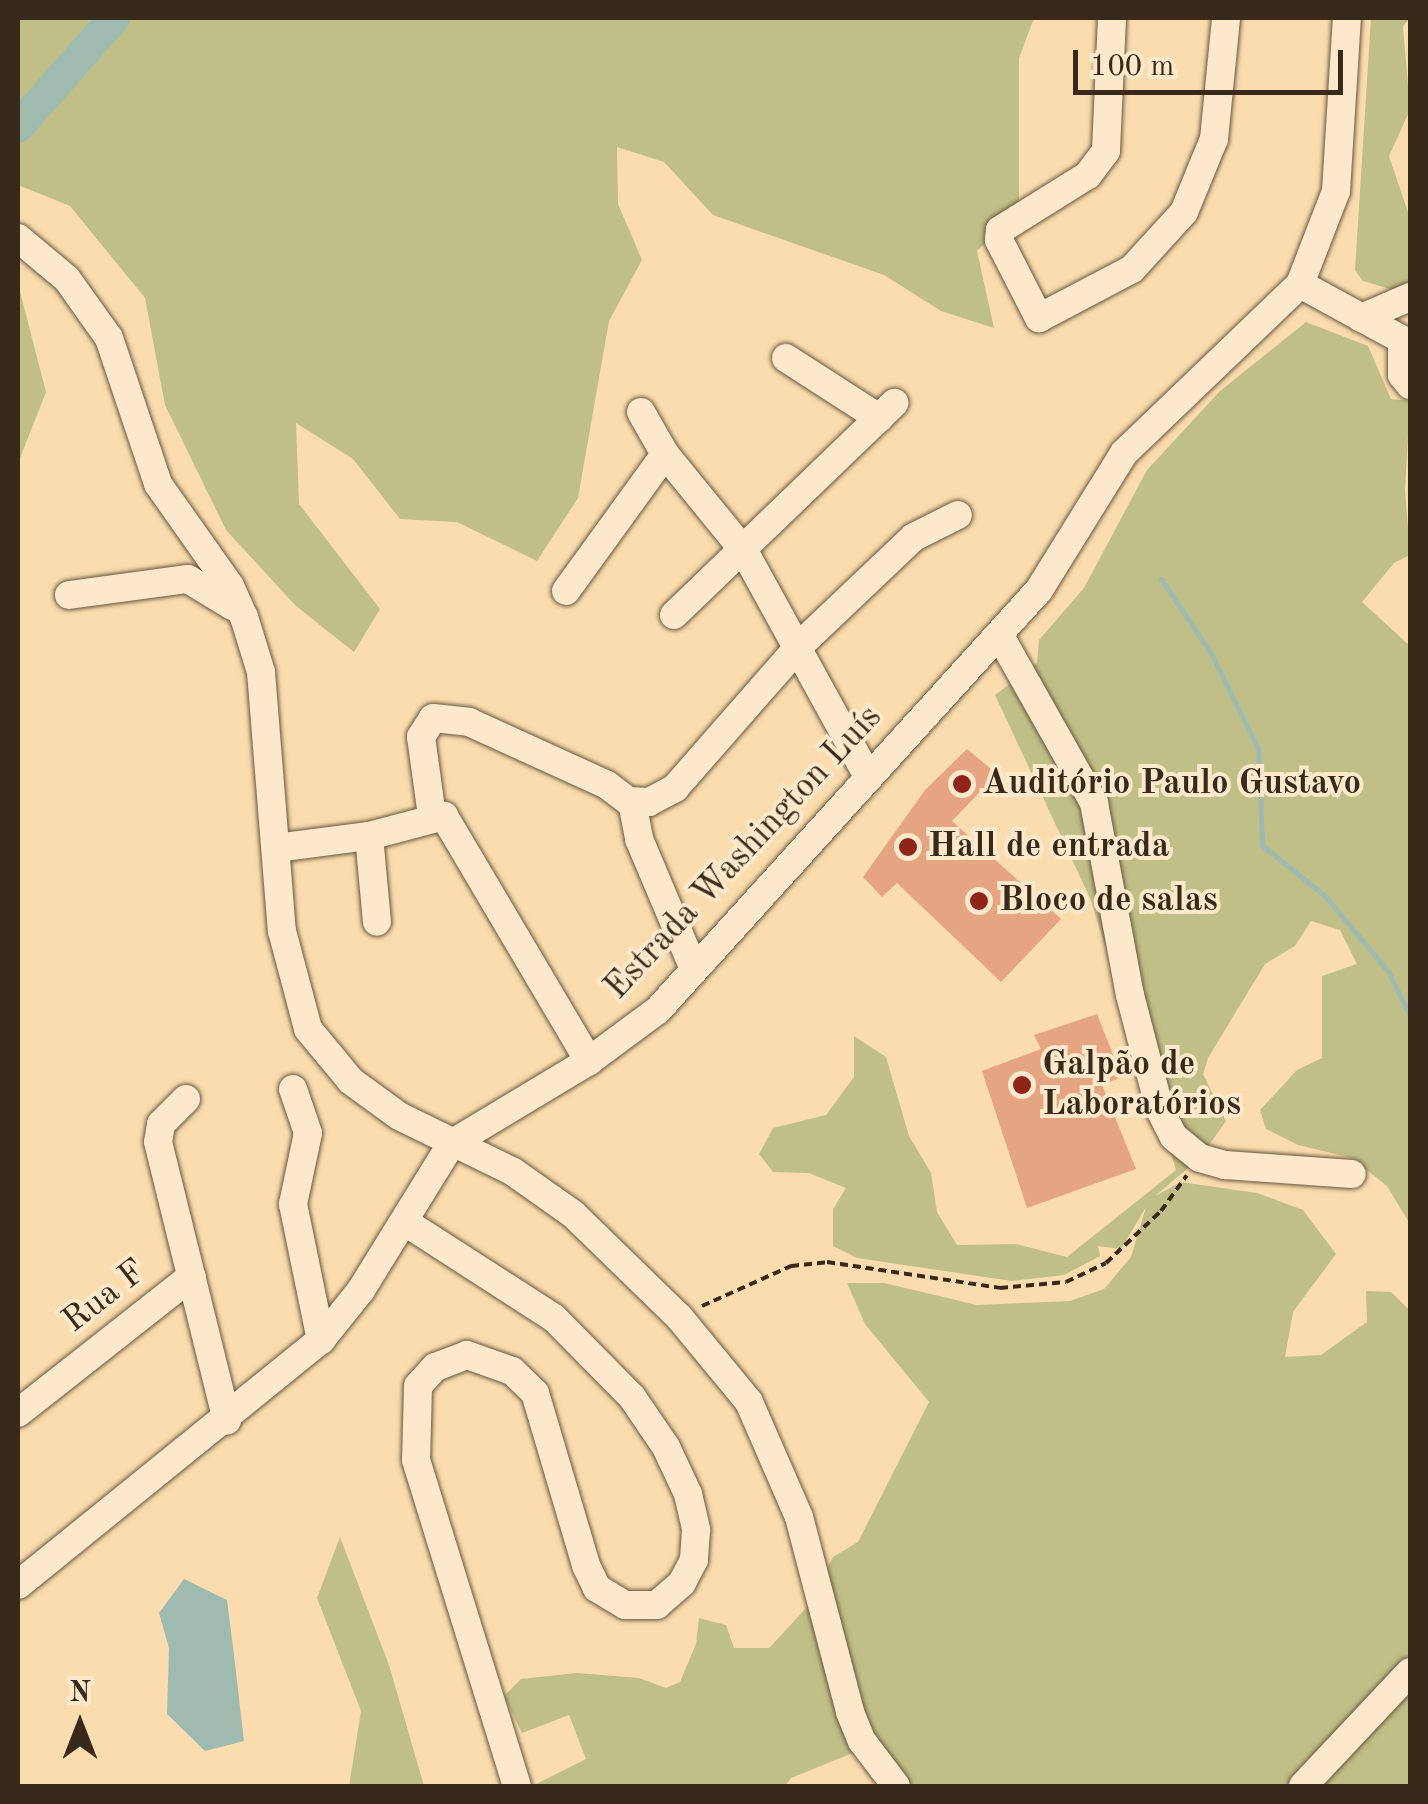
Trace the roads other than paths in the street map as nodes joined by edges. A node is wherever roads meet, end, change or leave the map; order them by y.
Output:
1 (1112, 18) edge
2 (1226, 18) edge
3 (1347, 18) edge
4 (18, 238) edge
5 (1300, 284) junction
6 (1410, 297) edge
7 (1361, 318) junction
8 (1406, 343) edge
9 (786, 358) dead end
10 (1410, 385) edge
11 (641, 412) dead end
12 (664, 454) junction
13 (958, 515) dead end
14 (744, 551) junction
15 (566, 591) dead end
16 (69, 595) dead end
17 (674, 615) dead end
18 (244, 617) junction
19 (1000, 636) junction
20 (800, 645) junction
21 (868, 777) junction
22 (632, 802) junction
23 (432, 816) junction
24 (368, 836) junction
25 (276, 848) junction
26 (378, 922) dead end
27 (694, 969) junction
28 (589, 1061) junction
29 (294, 1089) dead end
30 (186, 1099) dead end
31 (451, 1144) junction
32 (1352, 1174) dead end
33 (405, 1222) junction
34 (192, 1276) junction
35 (321, 1340) junction
36 (18, 1414) edge
37 (228, 1420) junction
38 (18, 1585) edge
39 (1410, 1672) edge
40 (517, 1786) edge
41 (896, 1786) edge
42 (1303, 1786) edge

1 - 2 street
3 - 5 street
4 - 18 street
5 - 7 street
5 - 19 street, Estrada Washington Luís
6 - 7 street
7 - 8 street
8 - 10 street
9 - 14 street
11 - 12 street
12 - 14 street
12 - 15 street
13 - 20 street
14 - 17 street
14 - 20 street
16 - 18 street
18 - 25 street
19 - 21 street, Estrada Washington Luís
19 - 32 street
20 - 21 street
20 - 22 street
21 - 27 street, Estrada Washington Luís
22 - 23 street
22 - 27 street
23 - 24 street
23 - 28 street
24 - 25 street
24 - 26 street
25 - 31 street
27 - 28 street, Estrada Washington Luís
28 - 31 street, Estrada Washington Luís
29 - 35 street
30 - 34 street, Rua F
31 - 33 street, Estrada Washington Luís
31 - 41 street
33 - 35 street, Estrada Washington Luís
33 - 40 street
34 - 36 street, Rua F
34 - 37 street, Rua F
35 - 37 street, Estrada Washington Luís
37 - 38 street, Estrada Washington Luís
39 - 42 street

